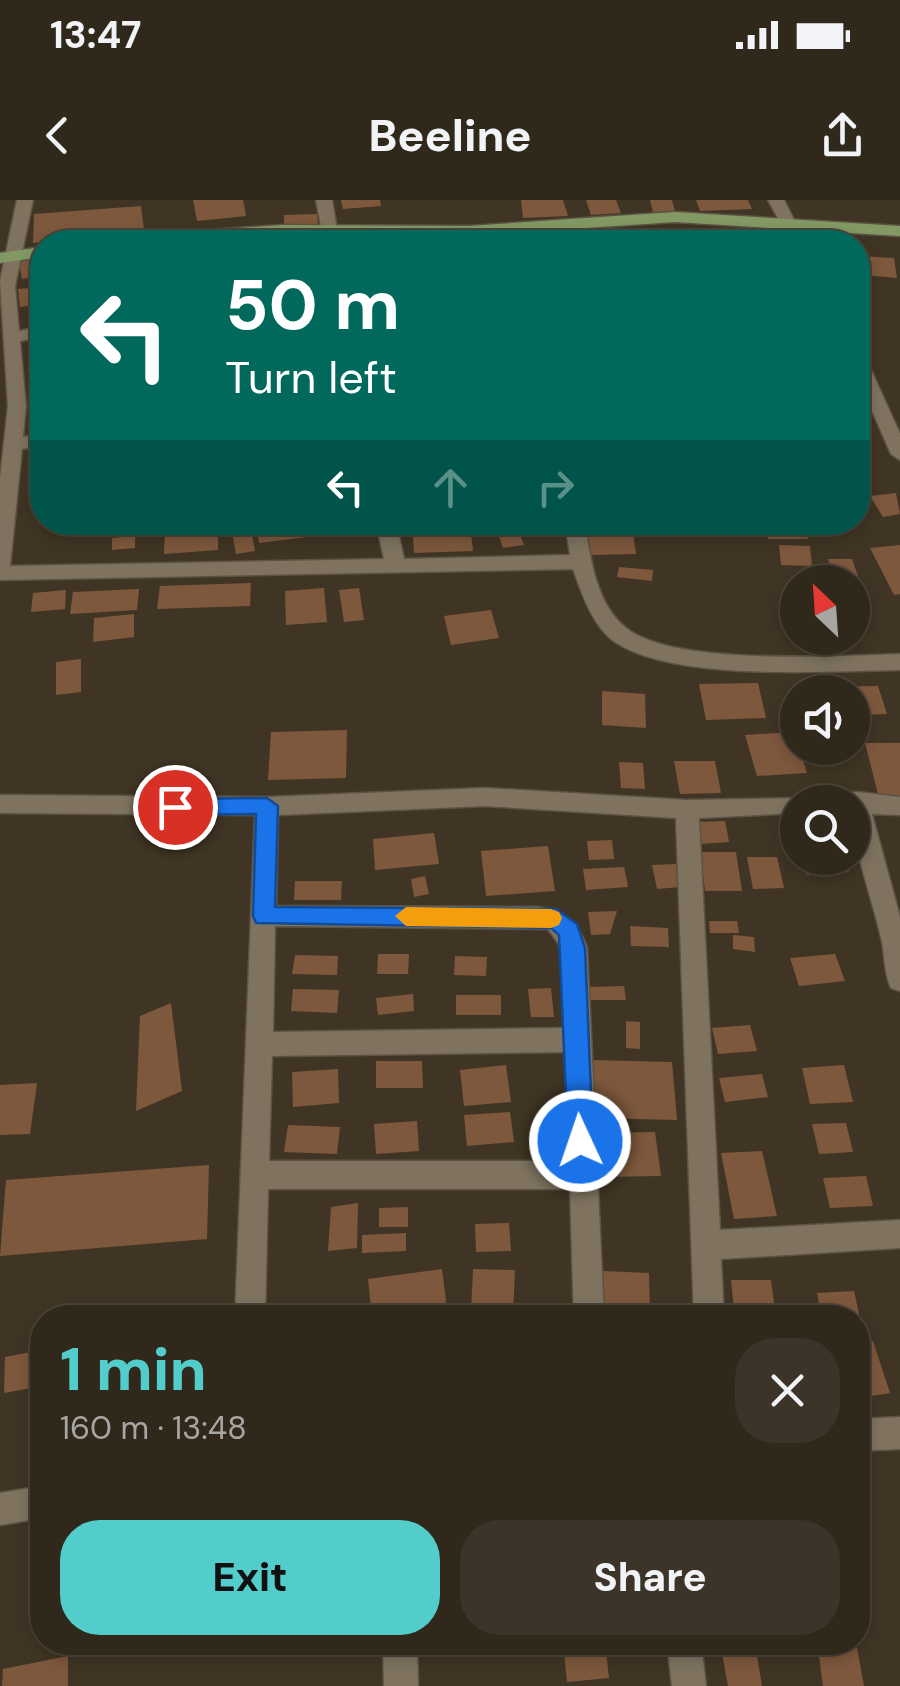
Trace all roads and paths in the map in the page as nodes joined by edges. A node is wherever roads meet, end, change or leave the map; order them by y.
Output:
1 (324, 200) edge
2 (776, 200) edge
3 (23, 207) edge
4 (0, 212) edge
5 (788, 223) junction
6 (329, 230) edge
7 (518, 230) edge
8 (792, 230) edge
9 (900, 231) edge
10 (6, 257) edge
11 (30, 334) edge
12 (11, 337) junction
13 (870, 388) edge
14 (30, 442) edge
15 (14, 444) junction
16 (900, 454) edge
17 (388, 535) edge
18 (577, 535) edge
19 (582, 562) junction
20 (394, 564) junction
21 (0, 572) edge
22 (900, 662) edge
23 (870, 803) edge
24 (0, 804) edge
25 (780, 805) edge
26 (267, 806) junction
27 (900, 806) edge
28 (687, 809) junction
29 (870, 850) edge
30 (264, 916) junction
31 (900, 980) edge
32 (574, 1040) junction
33 (258, 1044) junction
34 (254, 1175) junction
35 (582, 1175) junction
36 (900, 1234) edge
37 (709, 1245) junction
38 (250, 1305) edge
39 (587, 1305) edge
40 (709, 1305) edge
41 (900, 1432) edge
42 (870, 1434) edge
43 (30, 1504) edge
44 (0, 1509) edge
45 (400, 1655) edge
46 (685, 1655) edge
47 (401, 1686) edge
48 (689, 1686) edge

1 - 6 street
2 - 5 street
3 - 4 street
3 - 10 street
5 - 7 main road
5 - 8 street
5 - 9 main road
10 - 12 street
11 - 12 street
12 - 15 street
13 - 16 street
14 - 15 street
15 - 21 street
17 - 20 street
18 - 19 street
19 - 20 street
19 - 22 street
20 - 21 street
23 - 27 street
24 - 26 street
25 - 28 street
26 - 28 street
26 - 30 street
28 - 37 street
29 - 31 street
30 - 32 street
30 - 33 street
32 - 33 street
32 - 35 street
33 - 34 street
34 - 35 street
34 - 38 street
35 - 39 street
36 - 37 street
37 - 40 street
41 - 42 street
43 - 44 street
45 - 47 street
46 - 48 street

